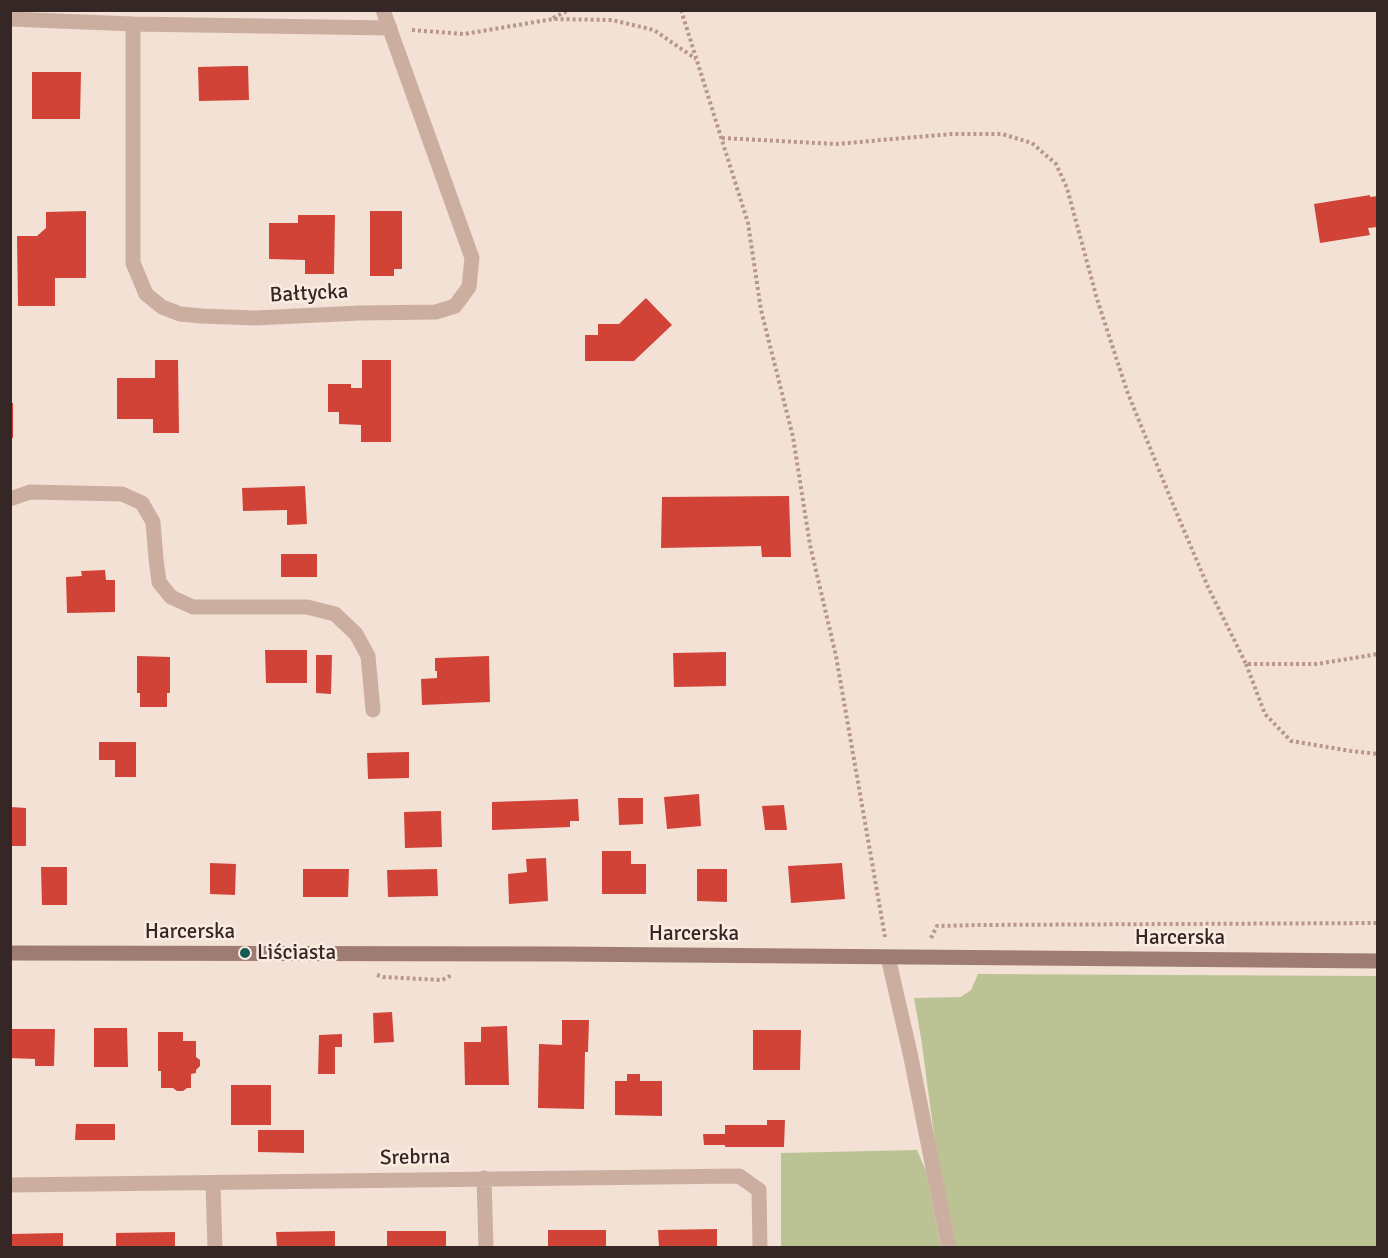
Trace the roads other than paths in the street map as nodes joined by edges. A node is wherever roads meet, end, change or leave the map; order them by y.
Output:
1 (383, 10) edge
2 (10, 19) edge
3 (133, 24) junction
4 (390, 28) junction
5 (10, 499) edge
6 (373, 710) dead end
7 (10, 953) edge
8 (888, 957) junction
9 (1377, 961) edge
10 (484, 1178) junction
11 (213, 1183) junction
12 (10, 1185) edge
13 (215, 1248) edge
14 (486, 1248) edge
15 (760, 1248) edge
16 (949, 1248) edge

1 - 4 street, Bałtycka
2 - 3 street
3 - 4 street
3 - 4 street, Bałtycka
5 - 6 street
7 - 8 street, Harcerska
8 - 9 street, Harcerska
8 - 16 street
10 - 11 street, Srebrna
10 - 14 street
10 - 15 street, Srebrna
11 - 12 street, Srebrna
11 - 13 street

